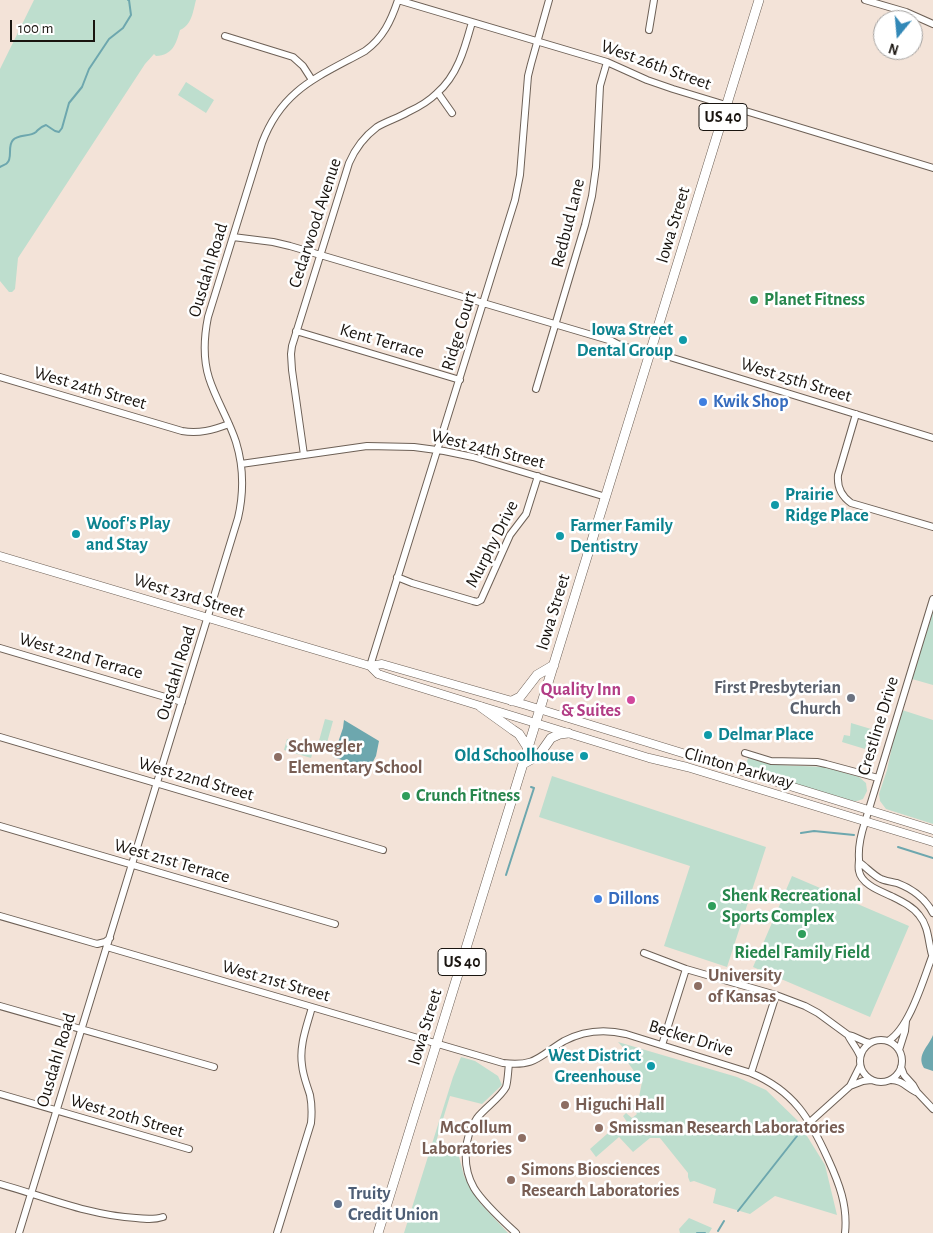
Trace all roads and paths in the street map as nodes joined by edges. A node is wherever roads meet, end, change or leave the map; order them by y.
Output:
1 (398, 0) edge
2 (549, 0) edge
3 (654, 0) edge
4 (759, 0) edge
5 (865, 0) edge
6 (472, 22) junction
7 (933, 24) edge
8 (649, 30) dead end
9 (225, 36) dead end
10 (537, 41) junction
11 (606, 62) junction
12 (312, 80) junction
13 (438, 93) junction
14 (727, 105) junction
15 (452, 113) dead end
16 (933, 168) edge
17 (233, 237) junction
18 (320, 255) junction
19 (483, 303) junction
20 (555, 324) junction
21 (296, 331) junction
22 (651, 352) junction
23 (0, 377) edge
24 (460, 380) junction
25 (536, 389) dead end
26 (856, 414) junction
27 (229, 424) junction
28 (933, 438) edge
29 (437, 450) junction
30 (304, 455) junction
31 (241, 464) junction
32 (538, 476) junction
33 (606, 497) junction
34 (933, 527) edge
35 (0, 556) edge
36 (397, 577) junction
37 (933, 599) edge
38 (208, 617) junction
39 (0, 648) edge
40 (554, 665) junction
41 (370, 666) junction
42 (512, 701) junction
43 (182, 702) junction
44 (481, 707) junction
45 (540, 710) junction
46 (536, 724) junction
47 (568, 733) junction
48 (0, 737) edge
49 (528, 748) junction
50 (744, 753) dead end
51 (523, 764) junction
52 (878, 778) junction
53 (157, 783) junction
54 (868, 811) junction
55 (865, 822) junction
56 (0, 826) edge
57 (933, 830) edge
58 (933, 842) edge
59 (383, 850) dead end
60 (859, 862) junction
61 (132, 865) junction
62 (933, 913) edge
63 (0, 916) edge
64 (335, 924) dead end
65 (110, 938) junction
66 (97, 944) junction
67 (107, 947) junction
68 (644, 953) dead end
69 (933, 954) edge
70 (104, 955) junction
71 (686, 969) junction
72 (776, 996) junction
73 (0, 1006) edge
74 (312, 1007) junction
75 (906, 1020) junction
76 (82, 1029) junction
77 (848, 1035) junction
78 (888, 1041) junction
79 (870, 1043) junction
80 (437, 1044) junction
81 (662, 1045) junction
82 (899, 1050) junction
83 (860, 1056) junction
84 (509, 1064) junction
85 (860, 1066) junction
86 (214, 1067) dead end
87 (901, 1067) junction
88 (751, 1073) junction
89 (872, 1080) junction
90 (890, 1080) junction
91 (850, 1086) junction
92 (917, 1092) junction
93 (0, 1094) edge
94 (933, 1109) edge
95 (56, 1111) junction
96 (810, 1122) junction
97 (188, 1149) dead end
98 (0, 1184) edge
99 (31, 1193) junction
100 (163, 1217) dead end
101 (19, 1233) edge
102 (277, 1233) edge
103 (378, 1233) edge
104 (516, 1233) edge
105 (845, 1233) edge

1 - 6 street, West 26th Street
1 - 12 street, Ousdahl Road
2 - 10 street, Ridge Court
3 - 8 street
4 - 14 highway, Iowa Street / US 40
5 - 7 street
6 - 10 street, West 26th Street
6 - 13 street, Cedarwood Avenue
9 - 12 street
10 - 11 street, West 26th Street
10 - 19 street, Ridge Court
11 - 14 street, West 26th Street
11 - 20 street, Redbud Lane
12 - 17 street, Ousdahl Road
13 - 15 street
13 - 18 street, Cedarwood Avenue
14 - 16 street, West 26th Street
14 - 22 highway, Iowa Street / US 40
17 - 18 street, West 25th Street
17 - 27 street, Ousdahl Road
18 - 19 street, West 25th Street
18 - 21 street, Cedarwood Avenue
19 - 20 street, West 25th Street
19 - 24 street, Ridge Court
20 - 22 street, West 25th Street
20 - 25 street, Redbud Lane
21 - 24 street, Kent Terrace
21 - 30 street, Cedarwood Avenue
22 - 26 street, West 25th Street
22 - 33 highway, Iowa Street / US 40
23 - 27 street, West 24th Street
24 - 29 street, Ridge Court
26 - 28 street, West 25th Street
26 - 34 street
27 - 31 street, Ousdahl Road
29 - 30 street, West 24th Street
29 - 32 street, West 24th Street
29 - 36 street, Ridge Court
30 - 31 street, West 24th Street
31 - 38 street, Ousdahl Road
32 - 33 street, West 24th Street
32 - 36 street, Murphy Drive
33 - 40 highway, Iowa Street / US 40
35 - 38 main road, West 23rd Street
36 - 41 street, Ridge Court
37 - 52 street, Crestline Drive
38 - 41 main road, West 23rd Street
38 - 43 street, Ousdahl Road
39 - 43 street, West 22nd Terrace
40 - 42 highway
40 - 45 highway, Iowa Street / US 40
41 - 42 main road, West 23rd Street
41 - 44 main road, West 23rd Street
42 - 45 main road, West 23rd Street
43 - 53 street, Ousdahl Road
44 - 46 main road, West 23rd Street
44 - 49 highway
45 - 46 highway, Iowa Street / US 40
45 - 54 main road, Clinton Parkway
46 - 47 main road, Clinton Parkway
46 - 49 highway, Iowa Street / US 40
47 - 51 highway
47 - 55 main road, Clinton Parkway
48 - 53 street, West 22nd Street
49 - 51 highway, Iowa Street / US 40
50 - 52 street
51 - 80 highway, Iowa Street / US 40
52 - 54 street, Crestline Drive
53 - 59 street, West 22nd Street
53 - 61 street, Ousdahl Road
54 - 55 street, Crestline Drive
54 - 57 main road, Clinton Parkway
55 - 58 main road, Clinton Parkway
55 - 60 street, Crestline Drive
56 - 61 street, West 21st Terrace
60 - 62 street
60 - 69 street, Crestline Drive
61 - 64 street, West 21st Terrace
61 - 65 street, Ousdahl Road
63 - 66 street
65 - 66 street
65 - 67 street, Ousdahl Road
66 - 70 street
67 - 70 street, Ousdahl Road
67 - 74 street, West 21st Street
68 - 71 street
69 - 75 street, Crestline Drive
70 - 76 street, Ousdahl Road
71 - 72 street
71 - 81 street
72 - 77 street
72 - 88 street
73 - 76 street
74 - 80 street, West 21st Street
74 - 102 street
75 - 78 street, Crestline Drive
75 - 82 street, Crestline Drive
76 - 86 street
76 - 95 street, Ousdahl Road
77 - 79 street
77 - 83 street
78 - 79 street
78 - 82 street
79 - 83 street
80 - 84 street, Becker Drive
80 - 103 highway, Iowa Street / US 40
81 - 84 street, Becker Drive
81 - 88 street, Becker Drive
82 - 87 street
83 - 85 street
84 - 104 street
85 - 89 street
85 - 91 street
87 - 90 street
87 - 92 street
88 - 96 street, Becker Drive
89 - 90 street
89 - 91 street
90 - 92 street
91 - 96 street
92 - 94 street
93 - 95 street, West 20th Street
95 - 97 street, West 20th Street
95 - 99 street, Ousdahl Road
96 - 105 street, Becker Drive
98 - 99 street
99 - 100 street
99 - 101 street, Ousdahl Road

